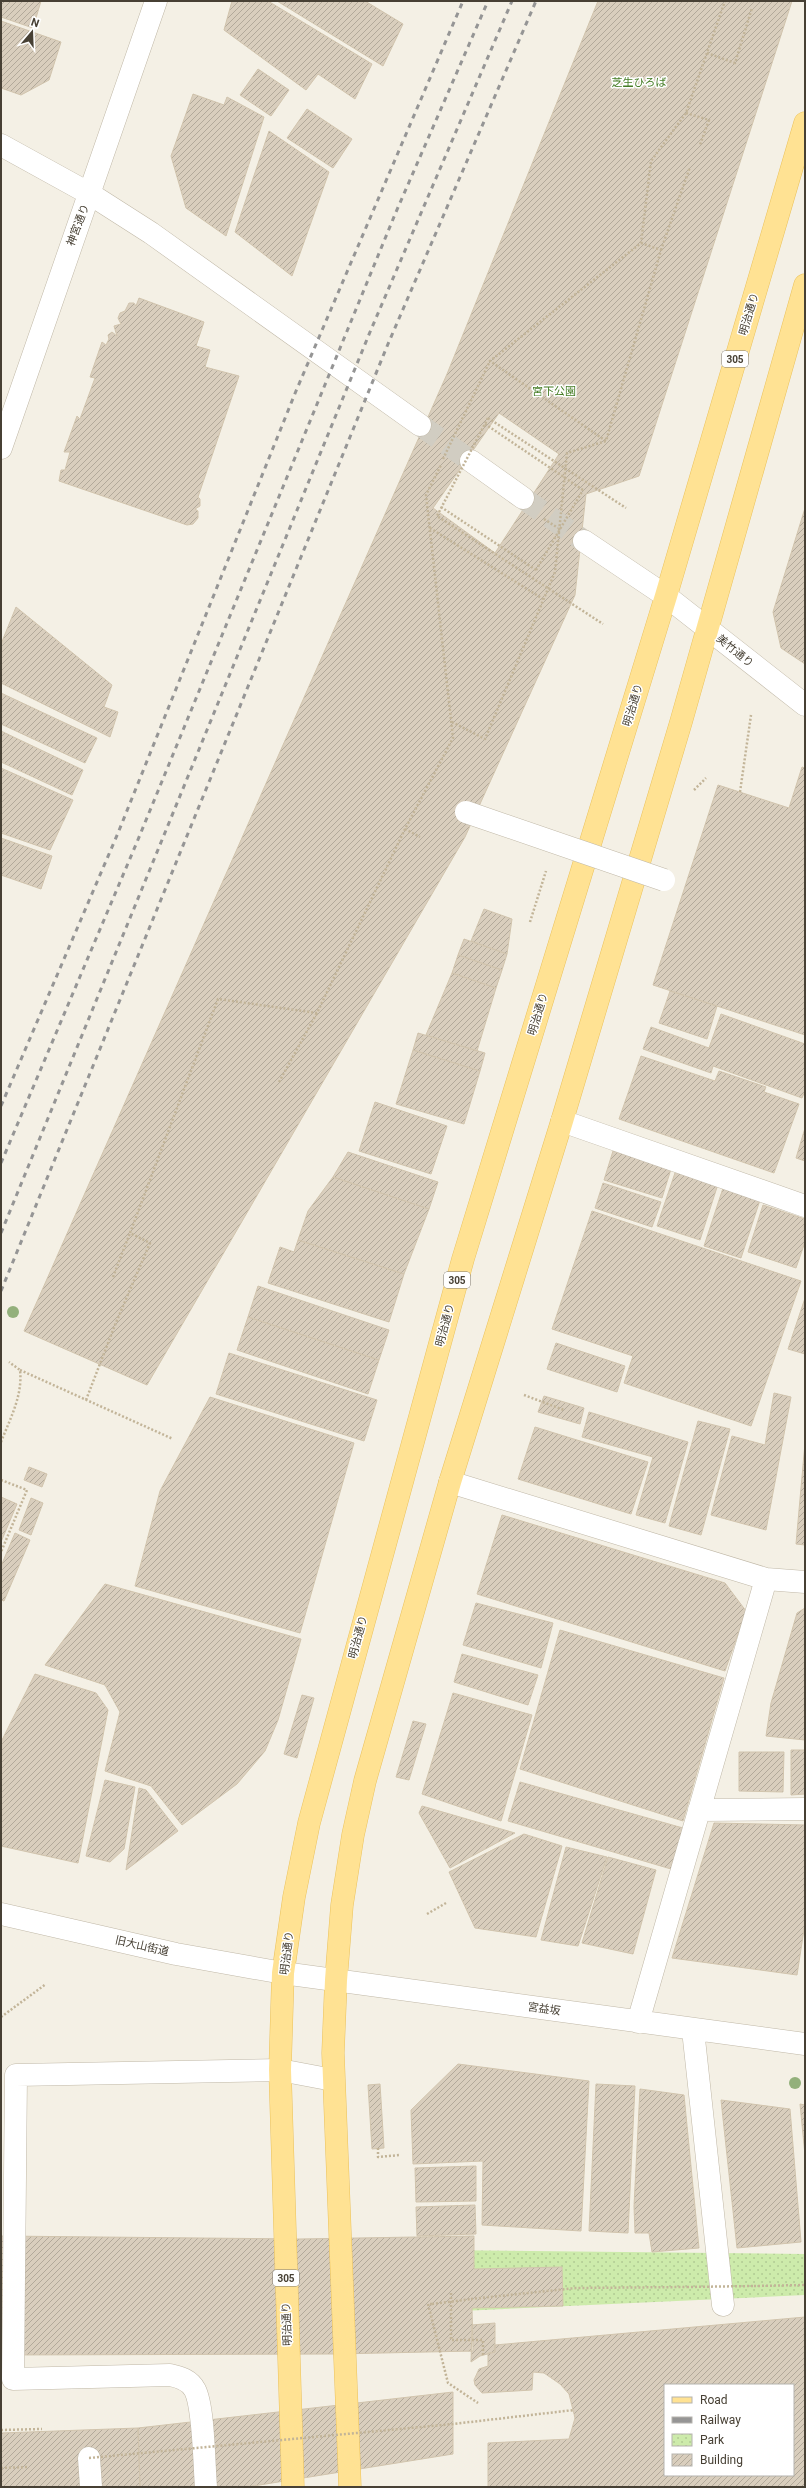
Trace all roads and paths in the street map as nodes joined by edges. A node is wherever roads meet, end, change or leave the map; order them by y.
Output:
1 (156, 1) edge
2 (725, 1) edge
3 (752, 8) dead end
4 (707, 53) junction
5 (686, 113) junction
6 (805, 123) edge
7 (1, 145) edge
8 (700, 145) dead end
9 (690, 167) dead end
10 (90, 194) junction
11 (641, 244) junction
12 (661, 250) junction
13 (805, 285) edge
14 (490, 362) junction
15 (485, 424) junction
16 (420, 425) tunnel mouth
17 (606, 441) junction
18 (1, 448) edge
19 (471, 461) tunnel mouth
20 (523, 498) tunnel mouth
21 (441, 507) junction
22 (626, 508) dead end
23 (430, 528) junction
24 (584, 541) tunnel mouth
25 (666, 596) junction
26 (543, 599) junction
27 (603, 624) dead end
28 (707, 628) junction
29 (805, 705) edge
30 (751, 715) dead end
31 (452, 722) junction
32 (706, 778) dead end
33 (693, 791) dead end
34 (740, 792) dead end
35 (466, 812) dead end
36 (405, 829) junction
37 (420, 837) dead end
38 (555, 843) junction
39 (664, 880) dead end
40 (530, 922) dead end
41 (317, 1013) junction
42 (279, 1082) dead end
43 (562, 1122) junction
44 (805, 1206) edge
45 (130, 1233) junction
46 (113, 1277) dead end
47 (9, 1362) dead end
48 (20, 1370) junction
49 (524, 1395) dead end
50 (86, 1400) junction
51 (564, 1410) dead end
52 (173, 1439) dead end
53 (1, 1442) edge
54 (1, 1480) edge
55 (450, 1482) junction
56 (1, 1552) edge
57 (766, 1579) junction
58 (805, 1582) edge
59 (805, 1809) edge
60 (699, 1810) junction
61 (446, 1903) dead end
62 (1, 1914) edge
63 (427, 1914) dead end
64 (283, 1973) junction
65 (336, 1980) junction
66 (46, 1984) dead end
67 (1, 2017) edge
68 (638, 2022) junction
69 (693, 2030) junction
70 (805, 2044) edge
71 (280, 2070) junction
72 (333, 2080) junction
73 (378, 2148) dead end
74 (400, 2155) dead end
75 (805, 2285) edge
76 (451, 2293) dead end
77 (723, 2305) dead end
78 (484, 2355) dead end
79 (478, 2403) dead end
80 (574, 2410) dead end
81 (42, 2429) dead end
82 (1, 2430) edge
83 (89, 2458) joint
84 (27, 2467) dead end
85 (1, 2468) edge
86 (91, 2487) edge
87 (206, 2487) edge
88 (293, 2487) edge
89 (350, 2487) edge

1 - 10 street, 神宮通り
2 - 4 path
3 - 4 path
4 - 5 path
5 - 8 path
5 - 11 path
6 - 25 main road, 明治通り / 305
7 - 10 street
9 - 12 path
10 - 16 street
10 - 18 street, 神宮通り
11 - 12 path
11 - 14 path
12 - 17 path
13 - 28 main road
14 - 17 path
14 - 23 path, bridge
15 - 21 path, bridge
15 - 21 path, bridge
15 - 22 path, bridge
17 - 26 path, bridge
19 - 20 street
21 - 27 path, bridge
23 - 26 path
23 - 31 path
24 - 25 street, 美竹通り
25 - 28 street, 美竹通り
25 - 64 main road, 明治通り / 305
26 - 31 path
28 - 29 street, 美竹通り
28 - 43 main road
30 - 34 path
31 - 36 path
32 - 33 path
35 - 38 street, bridge
36 - 37 path
36 - 41 path
38 - 39 street, bridge
38 - 40 path
41 - 42 path
41 - 45 path
43 - 44 street
43 - 55 main road
45 - 46 path
45 - 50 path
47 - 48 path
48 - 50 path
48 - 53 path
49 - 51 path
50 - 52 path
54 - 56 path
55 - 57 street
55 - 65 main road
57 - 58 street
57 - 60 street
59 - 60 street
60 - 68 street
61 - 63 path
62 - 64 street, 旧大山街道
64 - 65 street, 宮益坂
64 - 71 main road, 明治通り / 305
65 - 68 street, 宮益坂
65 - 72 main road
66 - 67 path
68 - 69 street, 宮益坂
69 - 70 street, 宮益坂
69 - 77 street
71 - 72 street
71 - 87 street
71 - 88 main road, 明治通り / 305
72 - 89 main road
73 - 74 path
75 - 79 path, bridge
76 - 78 path
80 - 83 path, bridge
81 - 82 path
83 - 86 street
84 - 85 path

